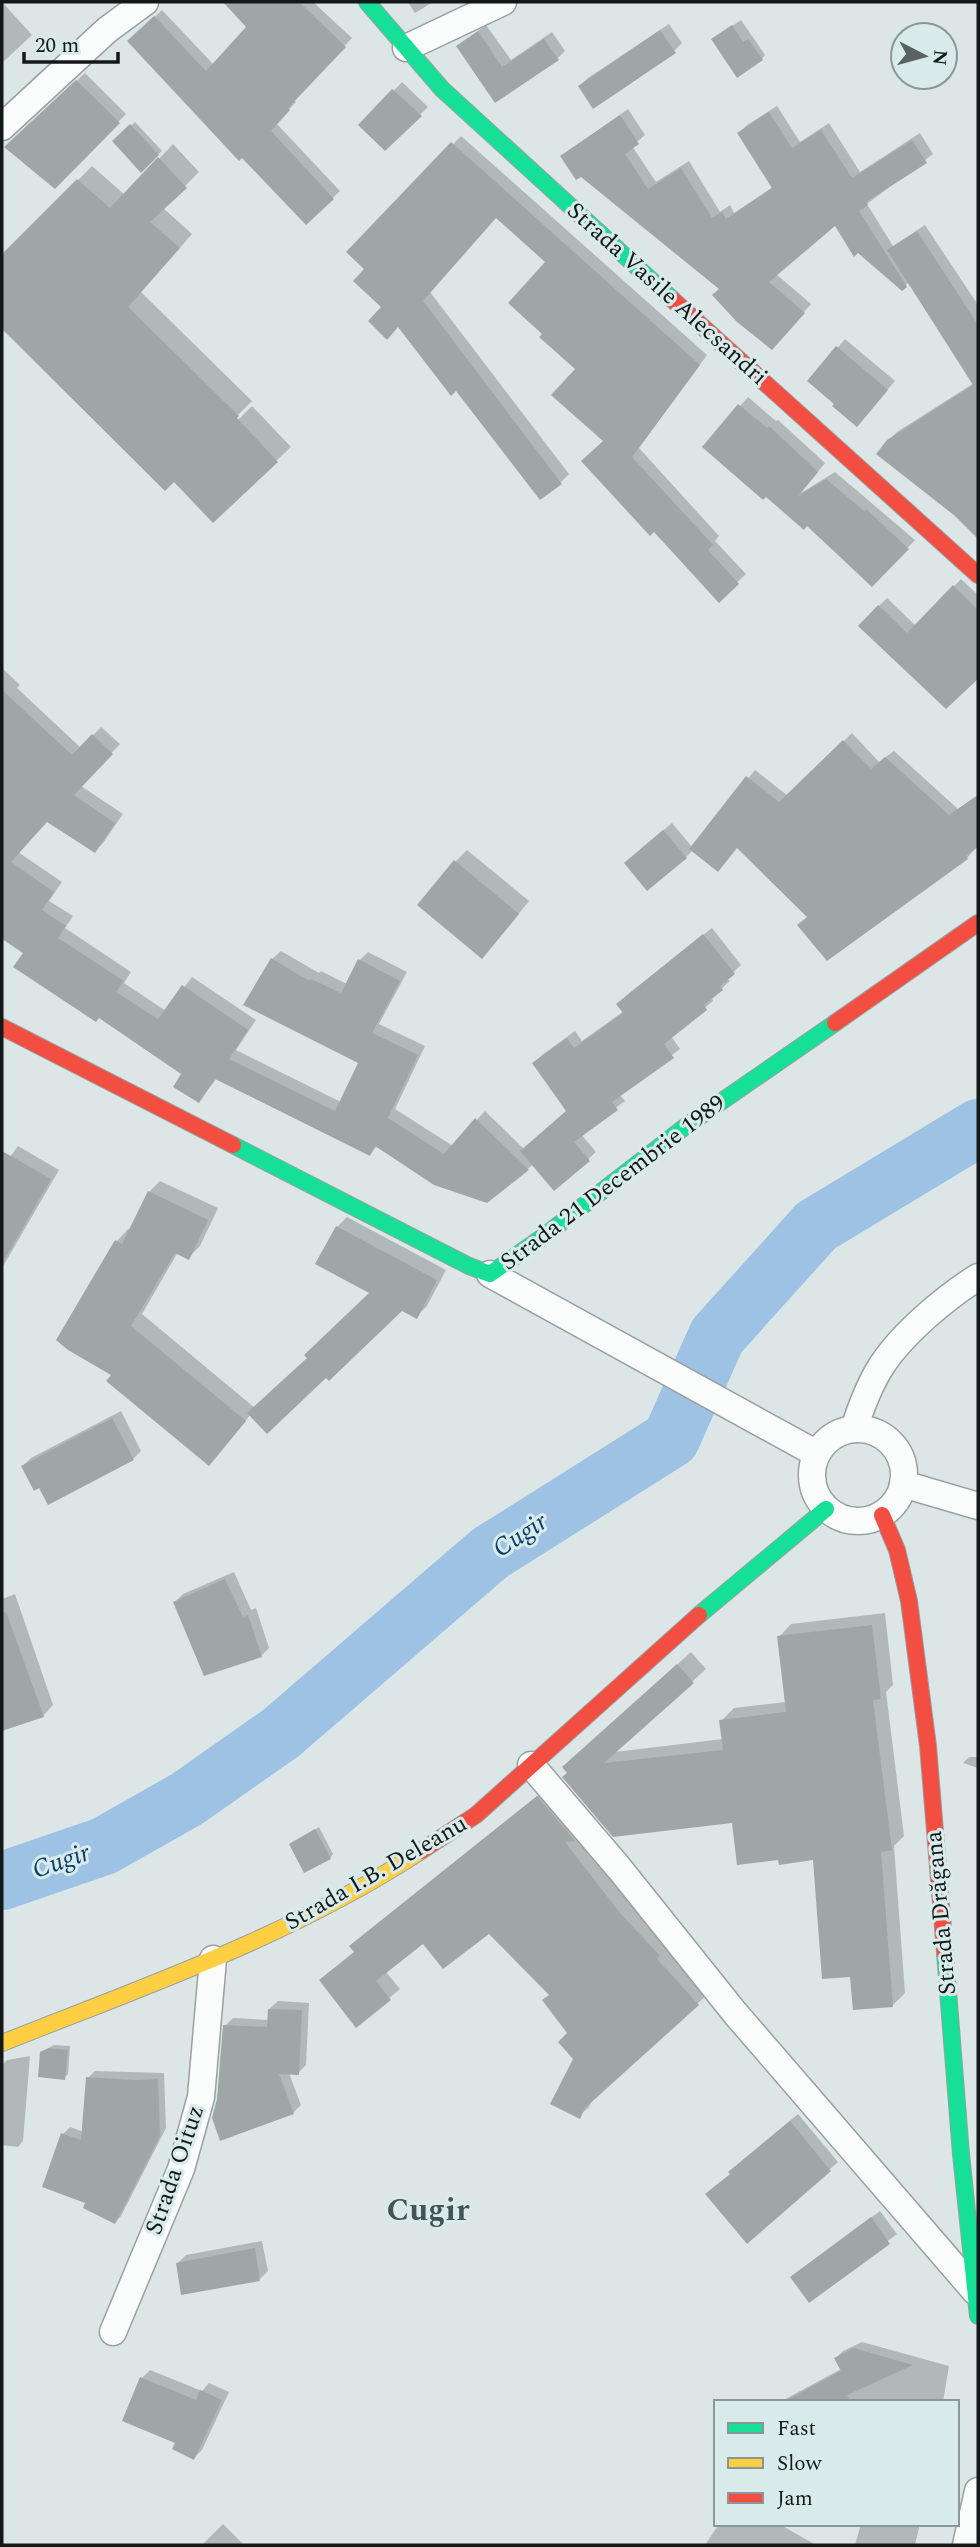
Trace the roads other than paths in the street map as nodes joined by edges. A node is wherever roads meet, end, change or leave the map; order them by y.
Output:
1 (145, 2) edge
2 (367, 2) edge
3 (503, 2) edge
4 (406, 48) junction
5 (2, 127) edge
6 (978, 575) edge
7 (978, 923) edge
8 (2, 1027) edge
9 (490, 1274) junction
10 (978, 1277) edge
11 (854, 1429) junction
12 (817, 1454) junction
13 (903, 1484) junction
14 (978, 1506) edge
15 (826, 1509) junction
16 (882, 1515) junction
17 (531, 1765) junction
18 (214, 1959) junction
19 (2, 2043) edge
20 (977, 2304) edge
21 (113, 2332) dead end
22 (978, 2491) edge
23 (966, 2545) edge

1 - 5 street
2 - 4 street, Strada Vasile Alecsandri
3 - 4 street
4 - 6 street, Strada Vasile Alecsandri
7 - 9 street, Strada 21 Decembrie 1989
8 - 9 street, Strada 21 Decembrie 1989
9 - 12 street
10 - 11 street
11 - 12 street
11 - 13 street
12 - 15 street
13 - 14 street
13 - 16 street
15 - 16 street
15 - 17 street, Strada I.B. Deleanu
16 - 20 street, Strada Drăgana
17 - 18 street, Strada I.B. Deleanu
17 - 20 street
18 - 19 street, Strada I.B. Deleanu
18 - 21 street, Strada Oituz
22 - 23 street

